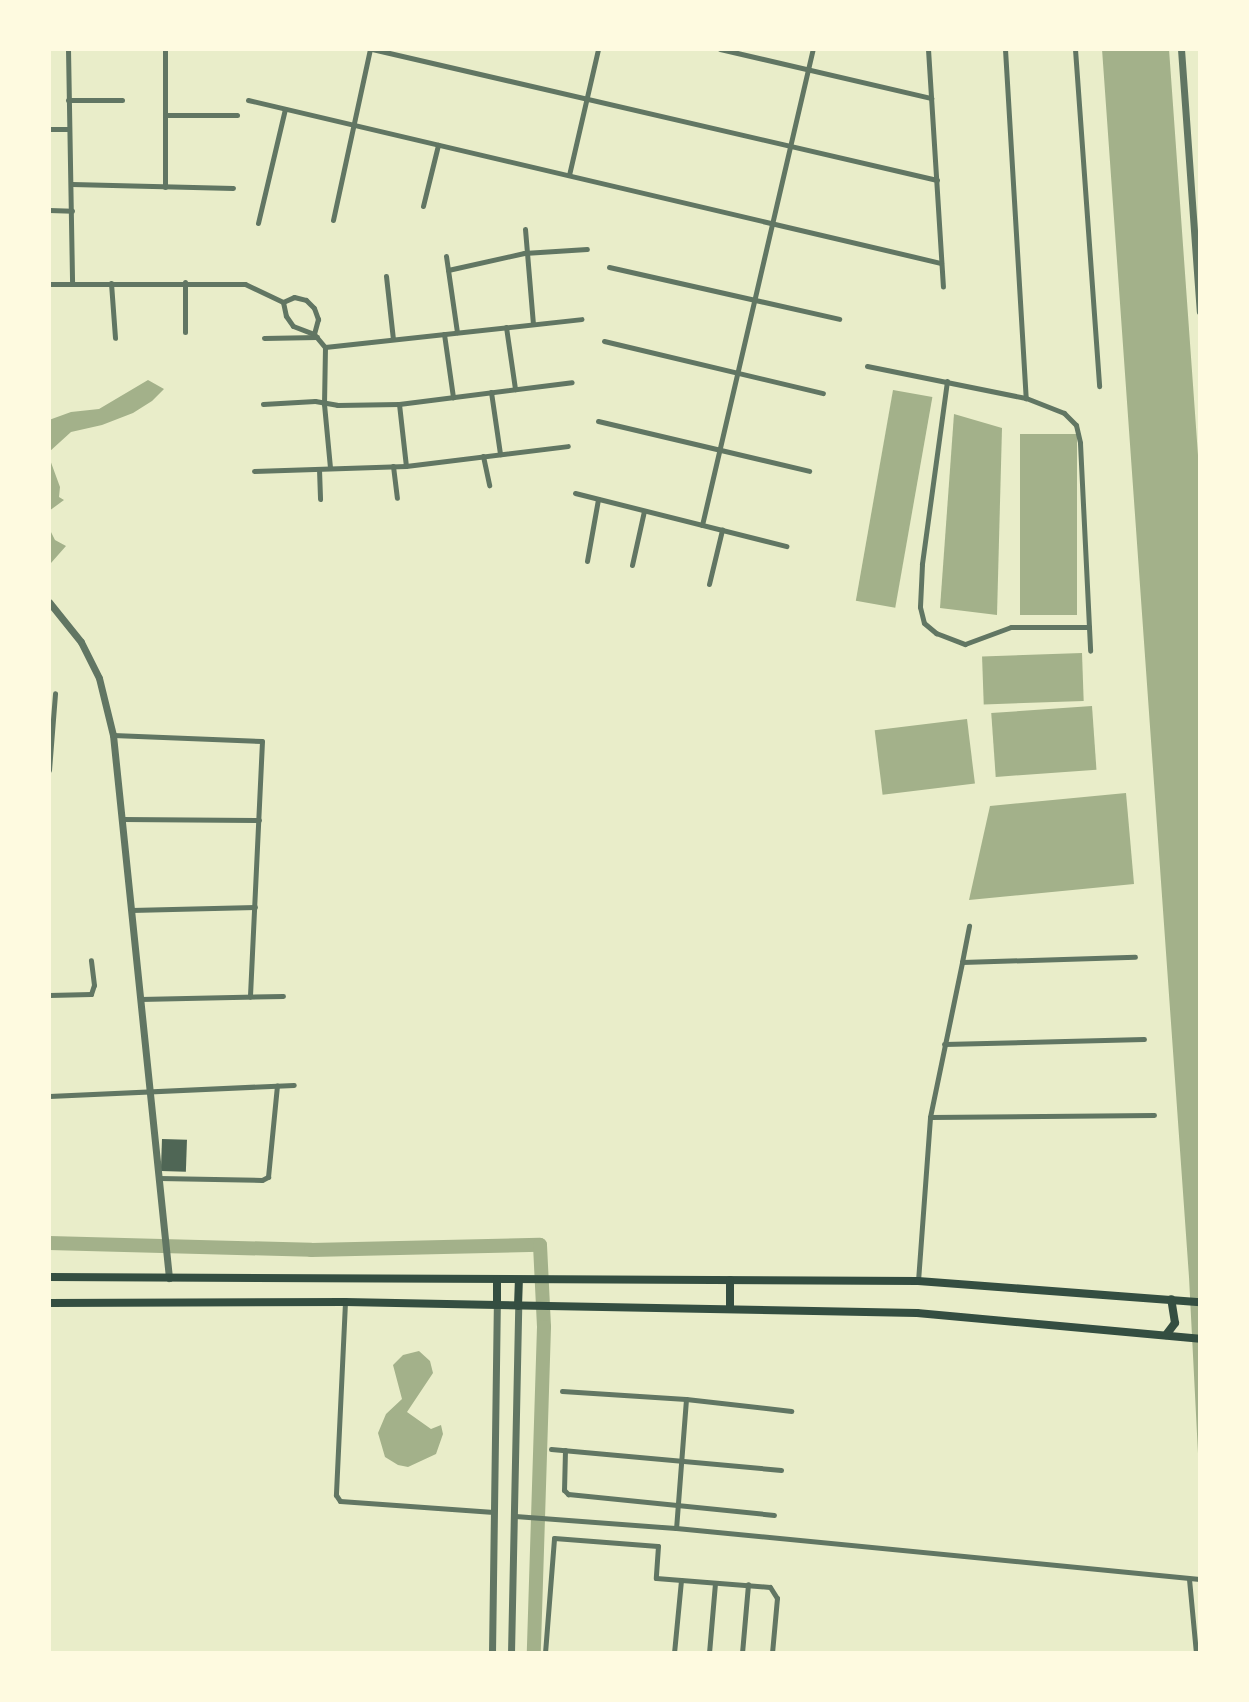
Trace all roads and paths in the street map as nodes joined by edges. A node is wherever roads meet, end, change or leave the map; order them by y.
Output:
1 (68, 49) edge
2 (165, 49) edge
3 (371, 49) edge
4 (598, 49) edge
5 (720, 49) edge
6 (813, 49) edge
7 (928, 49) edge
8 (1004, 49) edge
9 (1075, 49) edge
10 (1181, 49) edge
11 (808, 70) junction
12 (931, 98) junction
13 (68, 100) junction
14 (122, 100) dead end
15 (248, 100) dead end
16 (587, 100) junction
17 (285, 109) junction
18 (165, 115) junction
19 (237, 115) dead end
20 (355, 125) junction
21 (49, 129) edge
22 (69, 129) junction
23 (438, 145) junction
24 (790, 147) junction
25 (569, 175) junction
26 (937, 180) junction
27 (72, 184) junction
28 (165, 187) junction
29 (233, 188) dead end
30 (423, 206) dead end
31 (49, 211) edge
32 (72, 211) junction
33 (333, 220) dead end
34 (258, 223) dead end
35 (773, 223) junction
36 (525, 229) dead end
37 (587, 249) dead end
38 (524, 253) junction
39 (446, 256) dead end
40 (941, 263) junction
41 (609, 267) dead end
42 (448, 270) junction
43 (386, 276) dead end
44 (185, 282) junction
45 (72, 283) junction
46 (111, 283) junction
47 (49, 284) edge
48 (943, 287) dead end
49 (752, 299) junction
50 (283, 302) junction
51 (1200, 311) edge
52 (581, 319) dead end
53 (839, 319) dead end
54 (533, 324) junction
55 (506, 327) junction
56 (185, 332) dead end
57 (457, 332) junction
58 (444, 334) junction
59 (316, 336) junction
60 (115, 338) dead end
61 (264, 338) dead end
62 (393, 339) junction
63 (604, 341) dead end
64 (325, 346) junction
65 (867, 366) dead end
66 (738, 373) junction
67 (947, 381) junction
68 (572, 382) dead end
69 (1099, 386) dead end
70 (514, 389) junction
71 (491, 392) junction
72 (823, 393) dead end
73 (453, 397) junction
74 (1026, 398) junction
75 (263, 404) dead end
76 (324, 404) junction
77 (399, 404) junction
78 (598, 421) dead end
79 (568, 446) dead end
80 (720, 450) junction
81 (500, 454) junction
82 (483, 456) junction
83 (393, 466) junction
84 (406, 466) junction
85 (330, 468) junction
86 (319, 469) junction
87 (254, 471) dead end
88 (809, 471) dead end
89 (489, 485) dead end
90 (575, 494) dead end
91 (397, 498) dead end
92 (320, 499) dead end
93 (598, 499) junction
94 (645, 511) junction
95 (702, 526) junction
96 (722, 530) junction
97 (786, 546) dead end
98 (587, 561) dead end
99 (632, 565) dead end
100 (709, 584) dead end
101 (49, 602) edge
102 (1088, 627) junction
103 (1090, 651) dead end
104 (55, 693) dead end
105 (113, 734) junction
106 (49, 770) edge
107 (122, 820) junction
108 (259, 820) junction
109 (255, 906) junction
110 (131, 910) junction
111 (969, 926) dead end
112 (1135, 957) dead end
113 (91, 960) dead end
114 (962, 962) junction
115 (49, 995) edge
116 (283, 996) dead end
117 (250, 997) junction
118 (140, 999) junction
119 (1144, 1039) dead end
120 (944, 1044) junction
121 (294, 1085) dead end
122 (276, 1086) junction
123 (150, 1092) junction
124 (49, 1096) edge
125 (1154, 1115) dead end
126 (930, 1116) junction
127 (159, 1178) junction
128 (49, 1277) edge
129 (169, 1278) junction
130 (497, 1280) junction
131 (519, 1280) junction
132 (730, 1280) junction
133 (918, 1280) junction
134 (1171, 1299) junction
135 (345, 1302) junction
136 (1200, 1302) edge
137 (49, 1303) edge
138 (497, 1305) junction
139 (519, 1306) junction
140 (730, 1309) junction
141 (1167, 1335) junction
142 (1200, 1339) edge
143 (562, 1391) dead end
144 (686, 1399) junction
145 (791, 1411) dead end
146 (551, 1449) dead end
147 (565, 1450) junction
148 (682, 1462) junction
149 (781, 1470) dead end
150 (678, 1506) junction
151 (494, 1512) junction
152 (774, 1515) dead end
153 (516, 1516) junction
154 (676, 1528) junction
155 (1189, 1579) junction
156 (1200, 1579) edge
157 (681, 1580) junction
158 (716, 1583) junction
159 (748, 1584) junction
160 (492, 1653) edge
161 (511, 1653) edge
162 (545, 1653) edge
163 (674, 1653) edge
164 (709, 1653) edge
165 (742, 1653) edge
166 (772, 1653) edge
167 (1196, 1653) edge

1 - 13 street
2 - 18 street
3 - 16 street
3 - 20 street
4 - 16 street
5 - 11 street
6 - 11 street
7 - 12 street
8 - 74 street
9 - 69 street
10 - 51 street
11 - 12 street
11 - 24 street
12 - 26 street
13 - 14 street
13 - 22 street
15 - 17 street
16 - 24 street
16 - 25 street
17 - 20 street
17 - 34 street
18 - 19 street
18 - 28 street
20 - 23 street
20 - 33 street
21 - 22 street
22 - 27 street
23 - 25 street
23 - 30 street
24 - 26 street
24 - 35 street
25 - 35 street
26 - 40 street
27 - 28 street
27 - 32 street
28 - 29 street
31 - 32 street
32 - 45 street
35 - 40 street
35 - 49 street
36 - 38 street
37 - 38 street
38 - 42 street
38 - 54 street
39 - 42 street
40 - 48 street
41 - 49 street
42 - 57 street
43 - 62 street
44 - 46 street
44 - 50 street
44 - 56 street
45 - 46 street
45 - 47 street
46 - 60 street
49 - 53 street
49 - 66 street
50 - 59 street
50 - 59 street
52 - 54 street
54 - 55 street
55 - 57 street
55 - 70 street
57 - 58 street
58 - 62 street
58 - 73 street
59 - 61 street
59 - 64 street
62 - 64 street
63 - 66 street
64 - 76 street
65 - 67 street
66 - 72 street
66 - 80 street
67 - 74 street
67 - 102 street
68 - 70 street
70 - 71 street
71 - 73 street
71 - 81 street
73 - 77 street
74 - 102 street
75 - 76 street
76 - 77 street
76 - 85 street
77 - 84 street
78 - 80 street
79 - 81 street
80 - 88 street
80 - 95 street
81 - 82 street
82 - 84 street
82 - 89 street
83 - 84 street
83 - 85 street
83 - 91 street
85 - 86 street
86 - 87 street
86 - 92 street
90 - 93 street
93 - 94 street
93 - 98 street
94 - 95 street
94 - 99 street
95 - 96 street
96 - 97 street
96 - 100 street
101 - 105 street
102 - 103 street
104 - 106 street
105 - 107 street
105 - 108 street
107 - 108 street
107 - 110 street
108 - 109 street
109 - 110 street
109 - 117 street
110 - 118 street
111 - 114 street
112 - 114 street
113 - 115 street
114 - 120 street
116 - 117 street
117 - 118 street
118 - 123 street
119 - 120 street
120 - 126 street
121 - 122 street
122 - 123 street
122 - 127 street
123 - 124 street
123 - 127 street
125 - 126 street
126 - 133 street
127 - 129 street
128 - 129 main road
129 - 130 main road
130 - 131 main road
130 - 138 main road
131 - 132 main road
131 - 139 main road
132 - 133 main road
132 - 140 main road
133 - 134 main road
134 - 136 main road
134 - 141 main road
135 - 137 main road
135 - 138 main road
135 - 151 street
138 - 139 main road
138 - 151 street
139 - 140 main road
139 - 153 street
140 - 141 main road
141 - 142 main road
143 - 144 street
144 - 145 street
144 - 148 street
146 - 147 street
147 - 148 street
147 - 150 street
148 - 149 street
148 - 150 street
150 - 152 street
150 - 154 street
151 - 160 street
153 - 154 street
153 - 161 street
154 - 155 street
155 - 156 street
155 - 167 street
157 - 158 street
157 - 162 street
157 - 163 street
158 - 159 street
158 - 164 street
159 - 165 street
159 - 166 street

